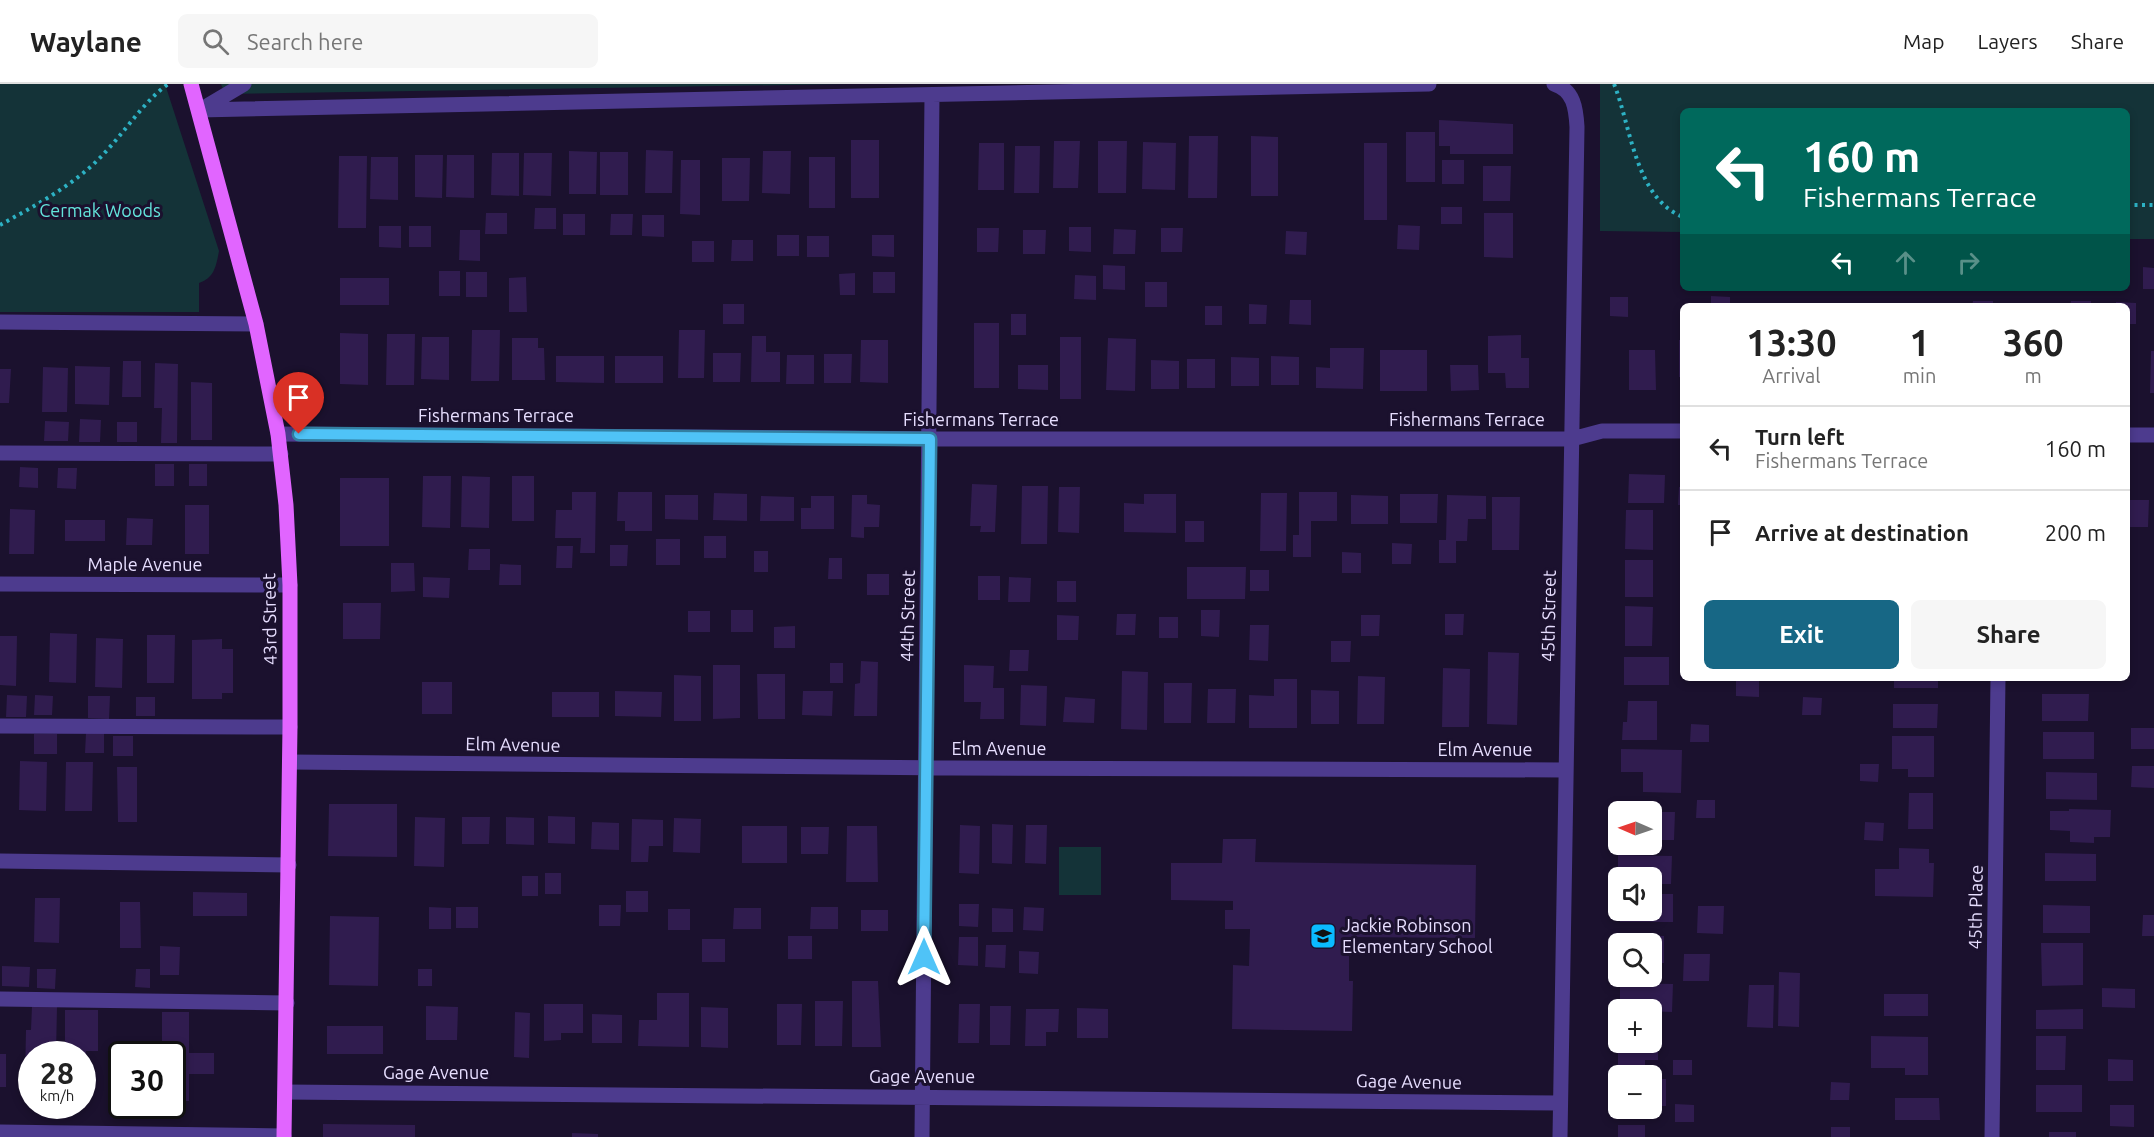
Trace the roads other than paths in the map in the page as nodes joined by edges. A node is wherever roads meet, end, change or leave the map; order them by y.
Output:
1 (191, 84) edge
2 (243, 84) edge
3 (1429, 84) edge
4 (1554, 84) edge
5 (932, 95) junction
6 (199, 110) junction
7 (0, 322) edge
8 (256, 324) junction
9 (1680, 431) edge
10 (279, 434) junction
11 (2130, 435) edge
12 (2154, 435) edge
13 (930, 439) junction
14 (1572, 440) junction
15 (0, 453) edge
16 (281, 454) junction
17 (0, 584) edge
18 (290, 585) junction
19 (1998, 681) edge
20 (0, 726) edge
21 (290, 727) junction
22 (290, 762) junction
23 (925, 768) junction
24 (1564, 770) junction
25 (0, 861) edge
26 (289, 865) junction
27 (0, 999) edge
28 (287, 1003) junction
29 (285, 1092) junction
30 (922, 1096) junction
31 (1560, 1102) junction
32 (0, 1132) edge
33 (284, 1136) edge
34 (922, 1137) edge
35 (1560, 1137) edge
36 (1992, 1137) edge

1 - 6 main road, 43rd Street
2 - 6 street
3 - 5 street
4 - 14 street, 45th Street
5 - 6 street
5 - 13 street, 44th Street
6 - 8 main road, 43rd Street
7 - 8 street
8 - 10 main road, 43rd Street
9 - 14 street, Fishermans Terrace
10 - 13 street, Fishermans Terrace
10 - 16 main road, 43rd Street
11 - 12 street
13 - 14 street, Fishermans Terrace
13 - 23 street, 44th Street
14 - 24 street, 45th Street
15 - 16 street
16 - 18 main road, 43rd Street
17 - 18 street, Maple Avenue
18 - 21 main road, 43rd Street
19 - 36 street, 45th Place
20 - 21 street
21 - 22 main road, 43rd Street
22 - 23 street, Elm Avenue
22 - 26 main road, 43rd Street
23 - 24 street, Elm Avenue
23 - 30 street, 44th Street
24 - 31 street, 45th Street
25 - 26 street
26 - 28 main road, 43rd Street
27 - 28 street
28 - 29 main road, 43rd Street
29 - 30 street, Gage Avenue
29 - 33 main road, 43rd Street
30 - 31 street, Gage Avenue
30 - 34 street, 44th Street
31 - 35 street, 45th Street
32 - 33 street

